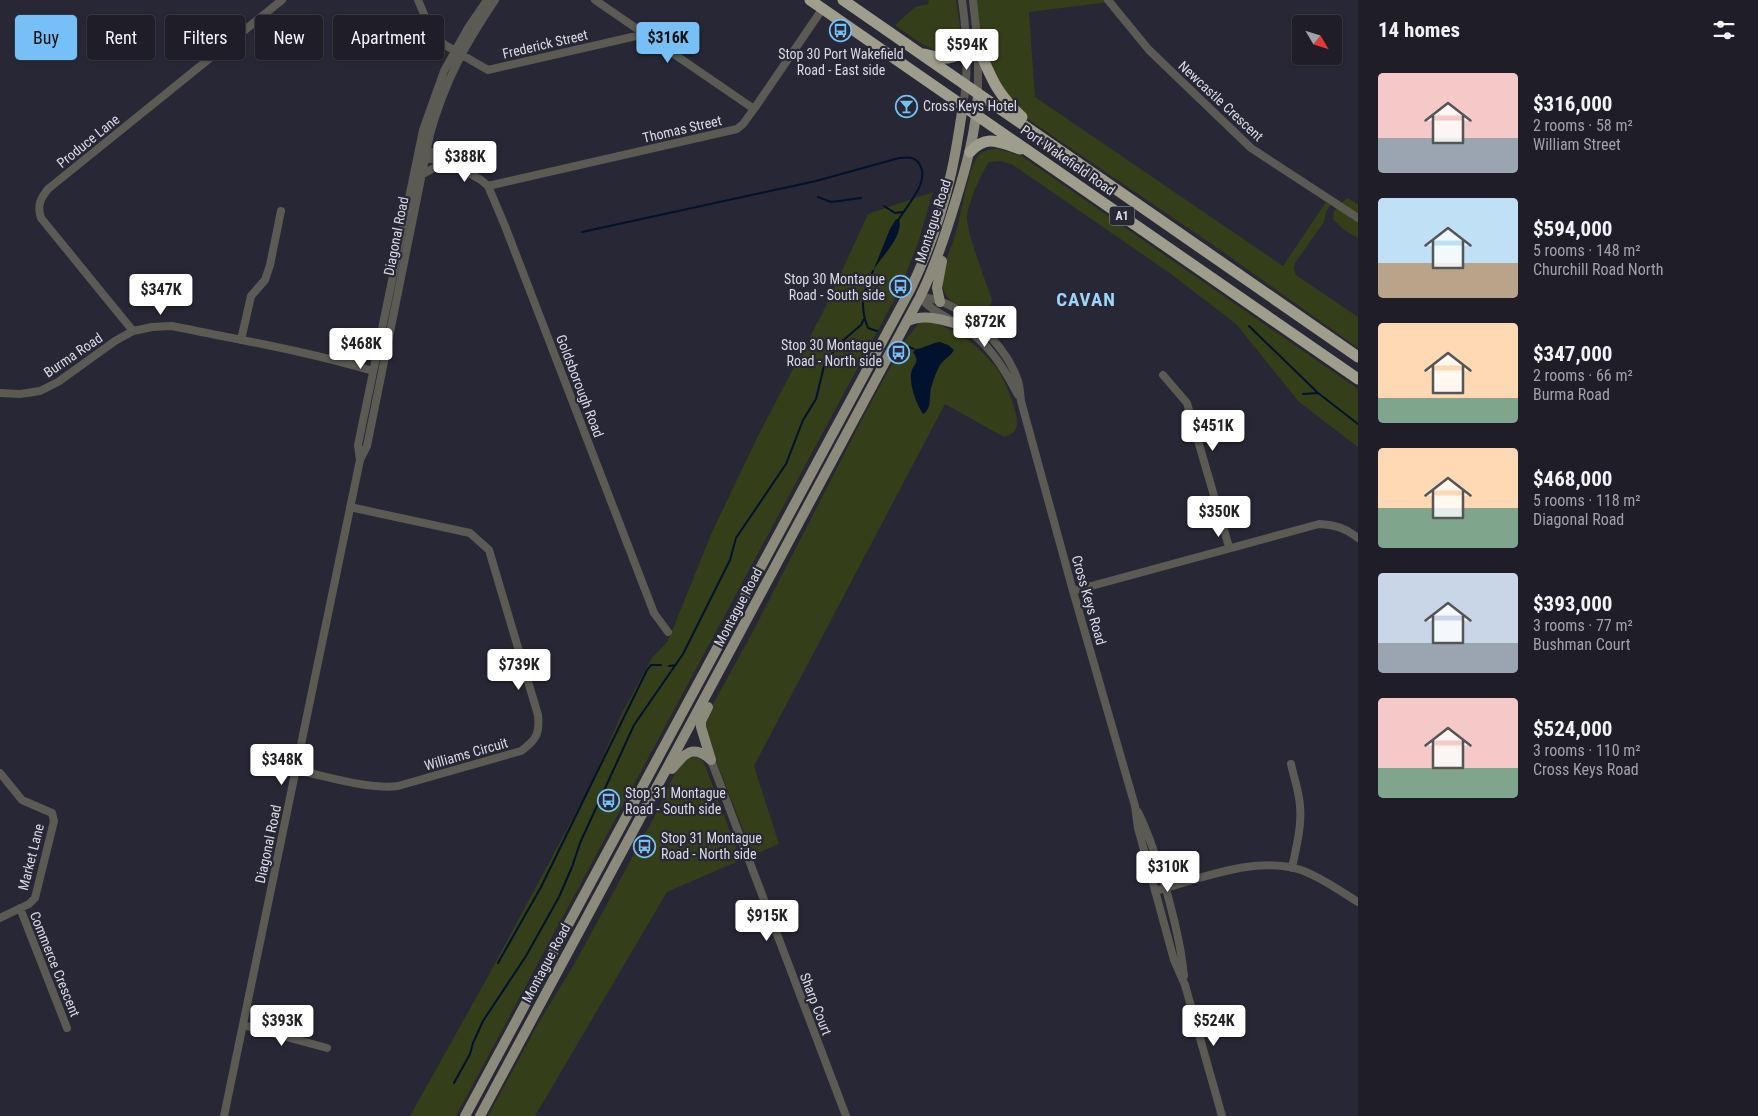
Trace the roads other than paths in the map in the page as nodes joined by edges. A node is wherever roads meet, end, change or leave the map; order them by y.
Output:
1 (282, 0) edge
2 (418, 0) edge
3 (487, 0) edge
4 (495, 0) edge
5 (595, 0) edge
6 (810, 0) edge
7 (842, 0) edge
8 (962, 0) edge
9 (973, 0) edge
10 (1108, 0) edge
11 (824, 4) edge
12 (645, 34) junction
13 (966, 47) junction
14 (978, 47) junction
15 (458, 52) junction
16 (917, 52) junction
17 (966, 86) junction
18 (978, 94) junction
19 (963, 106) junction
20 (754, 109) junction
21 (977, 115) junction
22 (1060, 150) junction
23 (1029, 151) junction
24 (970, 152) junction
25 (422, 153) junction
26 (444, 162) junction
27 (453, 164) junction
28 (422, 175) junction
29 (488, 186) junction
30 (954, 204) junction
31 (281, 211) dead end
32 (1358, 218) edge
33 (925, 256) junction
34 (920, 297) junction
35 (940, 302) junction
36 (908, 321) junction
37 (961, 325) junction
38 (133, 331) junction
39 (241, 340) junction
40 (377, 349) junction
41 (386, 354) junction
42 (876, 355) junction
43 (1358, 357) edge
44 (334, 360) junction
45 (373, 371) junction
46 (1163, 375) dead end
47 (1358, 379) edge
48 (0, 393) edge
49 (1021, 401) junction
50 (360, 460) junction
51 (350, 507) junction
52 (1358, 538) edge
53 (1229, 547) junction
54 (1073, 591) junction
55 (668, 632) dead end
56 (726, 660) junction
57 (711, 760) junction
58 (1290, 764) dead end
59 (296, 770) junction
60 (0, 773) edge
61 (656, 789) junction
62 (1135, 806) junction
63 (1292, 868) junction
64 (1166, 888) junction
65 (1155, 891) junction
66 (1358, 902) edge
67 (20, 908) junction
68 (0, 918) edge
69 (1185, 985) junction
70 (244, 1024) junction
71 (67, 1028) dead end
72 (327, 1048) dead end
73 (224, 1116) edge
74 (465, 1116) edge
75 (480, 1116) edge
76 (846, 1116) edge
77 (1222, 1116) edge

1 - 38 street, Produce Lane
2 - 15 street
3 - 15 street, Diagonal Road
4 - 15 street, Diagonal Road
5 - 12 street
6 - 11 highway, Port Wakefield Road / A1
7 - 16 highway, Port Wakefield Road / A1
8 - 13 street
9 - 14 street
10 - 32 street, Newcastle Crescent
11 - 19 highway, Port Wakefield Road / A1
11 - 20 street, Thomas Street
12 - 15 street, Frederick Street
12 - 20 street
13 - 16 highway
13 - 17 street
14 - 18 street
14 - 22 highway
15 - 25 street, Diagonal Road
16 - 17 highway, Port Wakefield Road / A1
17 - 18 highway, Port Wakefield Road / A1
17 - 19 street
18 - 21 main road, Montague Road
18 - 22 highway, Port Wakefield Road / A1
19 - 21 highway, Port Wakefield Road / A1
19 - 33 main road, Montague Road
20 - 29 street, Thomas Street
21 - 23 highway, Port Wakefield Road / A1
21 - 24 main road, Montague Road
22 - 43 highway, Port Wakefield Road / A1
23 - 24 highway
23 - 47 highway, Port Wakefield Road / A1
24 - 30 main road, Montague Road
25 - 26 street
25 - 27 street
25 - 28 street, Diagonal Road
25 - 40 street, Diagonal Road
26 - 27 street
26 - 28 street
27 - 29 street
28 - 41 street, Diagonal Road
29 - 55 street, Goldsborough Road
30 - 34 main road, Montague Road
30 - 35 main road
31 - 39 street
33 - 34 main road
33 - 42 main road, Montague Road
34 - 35 street, Cross Keys Road
34 - 36 main road, Montague Road
34 - 37 street, Cross Keys Road
34 - 42 main road
35 - 49 street, Cross Keys Road
36 - 37 main road
36 - 56 main road, Montague Road
37 - 49 street, Cross Keys Road
38 - 39 street, Burma Road
38 - 48 street, Burma Road
39 - 44 street, Burma Road
40 - 44 street
40 - 45 street, Diagonal Road
41 - 45 street
41 - 50 street, Diagonal Road
42 - 74 main road, Montague Road
44 - 45 street
45 - 50 street, Diagonal Road
46 - 53 street
49 - 54 street, Cross Keys Road
50 - 51 street, Diagonal Road
51 - 59 street, Diagonal Road
51 - 59 street, Williams Circuit
52 - 53 street
53 - 54 street
54 - 62 street, Cross Keys Road
56 - 57 main road
56 - 61 main road, Montague Road
57 - 61 main road
57 - 76 street, Sharp Court
58 - 63 street
59 - 70 street, Diagonal Road
60 - 67 street, Market Lane
61 - 75 main road, Montague Road
62 - 64 street, Cross Keys Road
62 - 65 street, Cross Keys Road
63 - 64 street
63 - 66 street
64 - 65 street
64 - 69 street, Cross Keys Road
65 - 69 street, Cross Keys Road
67 - 68 street, Market Lane
67 - 71 street, Commerce Crescent
69 - 77 street, Cross Keys Road
70 - 72 street
70 - 73 street, Diagonal Road

